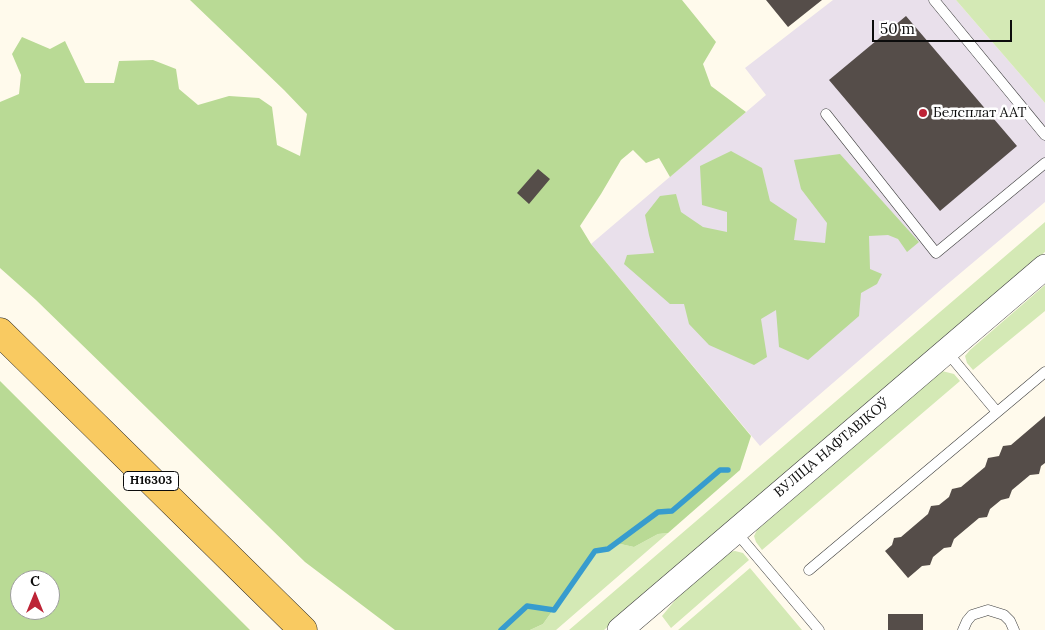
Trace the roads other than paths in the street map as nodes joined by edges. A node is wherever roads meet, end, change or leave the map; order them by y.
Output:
1 (934, 0) edge
2 (826, 114) dead end
3 (1045, 135) edge
4 (1045, 163) edge
5 (1045, 267) edge
6 (0, 332) edge
7 (946, 351) junction
8 (1045, 372) edge
9 (997, 412) junction
10 (735, 531) junction
11 (809, 570) dead end
12 (303, 630) edge
13 (620, 630) edge
14 (819, 630) edge
15 (963, 630) edge
16 (1014, 630) edge

1 - 3 lane
2 - 4 lane
5 - 7 street, ВУЛІЦА НАФТАВІКОЎ
6 - 12 main road, Н16303
7 - 9 lane
7 - 10 street, ВУЛІЦА НАФТАВІКОЎ
8 - 9 lane
9 - 11 lane
10 - 13 street, ВУЛІЦА НАФТАВІКОЎ
10 - 14 lane
15 - 16 lane

